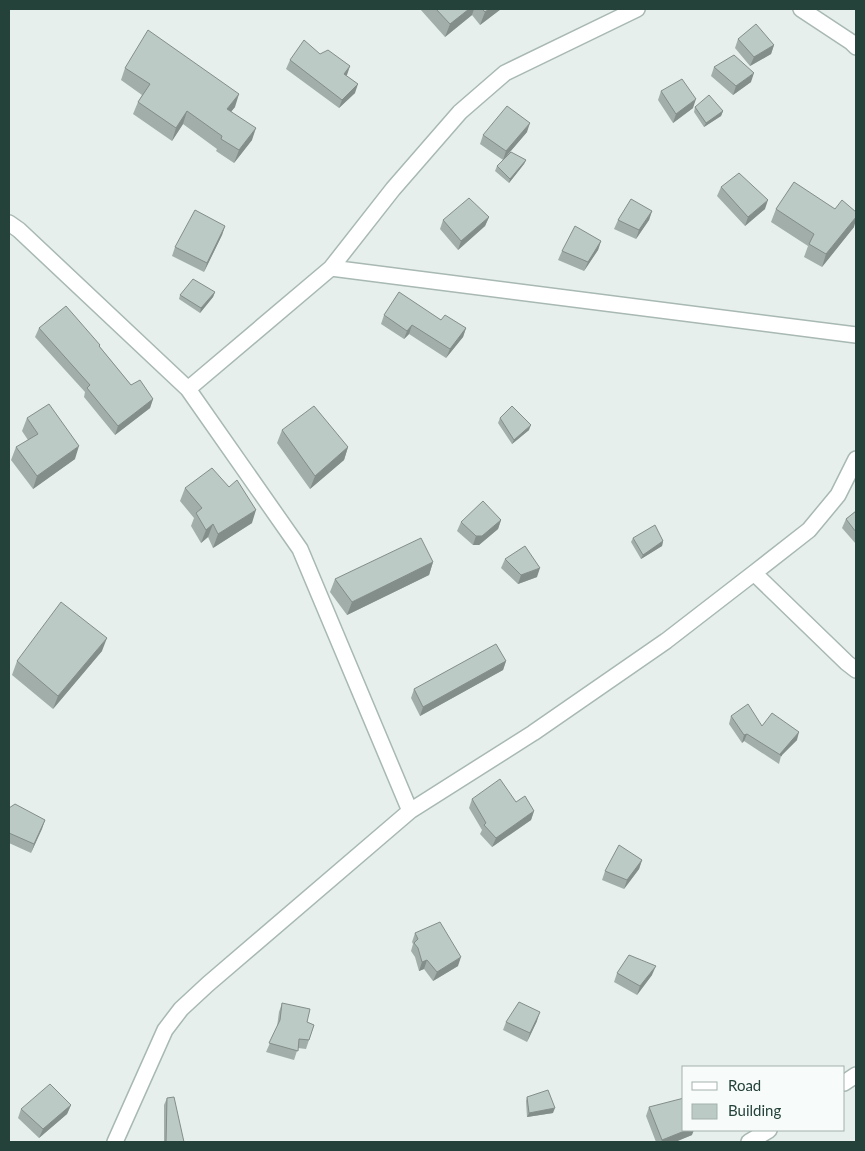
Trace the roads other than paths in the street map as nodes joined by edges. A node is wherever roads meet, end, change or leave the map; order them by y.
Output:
1 (637, 9) edge
2 (801, 9) edge
3 (856, 46) edge
4 (9, 223) edge
5 (331, 268) junction
6 (856, 336) edge
7 (188, 389) junction
8 (856, 459) edge
9 (754, 574) junction
10 (856, 670) edge
11 (410, 811) junction
12 (856, 1075) edge
13 (845, 1081) edge
14 (767, 1131) edge
15 (115, 1142) edge
16 (749, 1142) edge

1 - 5 street
2 - 3 street
4 - 7 street
5 - 6 street
5 - 7 street
7 - 11 street
8 - 9 street
9 - 10 street
9 - 11 street
11 - 15 street
12 - 13 street
14 - 16 street

